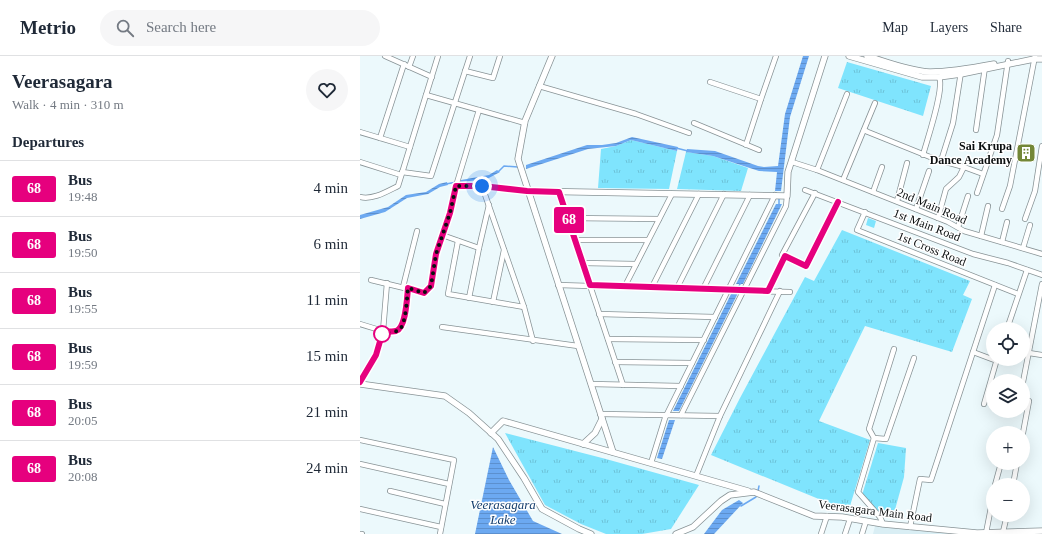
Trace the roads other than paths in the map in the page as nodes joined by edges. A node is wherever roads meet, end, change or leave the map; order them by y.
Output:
1 (387, 56) edge
2 (413, 56) edge
3 (438, 56) edge
4 (470, 56) edge
5 (500, 56) edge
6 (552, 56) edge
7 (776, 56) edge
8 (825, 56) edge
9 (849, 56) edge
10 (867, 56) edge
11 (1034, 57) edge
12 (1042, 59) edge
13 (1007, 63) junction
14 (407, 66) junction
15 (985, 68) junction
16 (465, 71) junction
17 (962, 72) junction
18 (432, 76) junction
19 (939, 77) junction
20 (710, 82) dead end
21 (539, 86) junction
22 (847, 94) dead end
23 (426, 95) junction
24 (762, 99) junction
25 (455, 103) junction
26 (875, 103) dead end
27 (479, 110) junction
28 (524, 123) junction
29 (694, 123) dead end
30 (864, 130) junction
31 (976, 130) dead end
32 (360, 132) edge
33 (689, 133) dead end
34 (380, 138) junction
35 (746, 145) junction
36 (1042, 146) edge
37 (410, 148) junction
38 (759, 150) dead end
39 (923, 155) junction
40 (941, 161) junction
41 (360, 162) edge
42 (792, 162) junction
43 (907, 163) dead end
44 (882, 167) dead end
45 (964, 167) junction
46 (817, 170) junction
47 (929, 171) dead end
48 (401, 174) junction
49 (983, 174) junction
50 (843, 180) junction
51 (456, 186) junction
52 (482, 186) junction
53 (805, 190) dead end
54 (527, 191) junction
55 (559, 192) junction
56 (872, 192) junction
57 (977, 193) dead end
58 (672, 194) junction
59 (699, 194) junction
60 (724, 194) junction
61 (815, 194) junction
62 (750, 195) junction
63 (776, 195) junction
64 (787, 196) junction
65 (968, 196) dead end
66 (360, 197) edge
67 (896, 201) junction
68 (838, 202) junction
69 (489, 205) junction
70 (988, 206) dead end
71 (916, 209) junction
72 (1002, 209) dead end
73 (865, 212) junction
74 (568, 218) junction
75 (938, 218) junction
76 (659, 219) junction
77 (1025, 219) dead end
78 (1007, 222) dead end
79 (1030, 224) dead end
80 (958, 227) junction
81 (417, 230) dead end
82 (442, 235) junction
83 (981, 236) junction
84 (575, 240) junction
85 (648, 240) junction
86 (458, 241) junction
87 (1002, 242) junction
88 (478, 248) junction
89 (504, 248) junction
90 (1023, 248) junction
91 (1042, 254) edge
92 (785, 256) junction
93 (583, 263) junction
94 (636, 264) junction
95 (1027, 270) junction
96 (1042, 275) edge
97 (371, 280) dead end
98 (386, 283) junction
99 (1042, 284) edge
100 (558, 285) junction
101 (590, 285) junction
102 (995, 285) junction
103 (625, 286) junction
104 (652, 287) junction
105 (406, 288) junction
106 (677, 288) junction
107 (703, 289) junction
108 (731, 290) junction
109 (742, 290) junction
110 (768, 291) junction
111 (780, 291) junction
112 (790, 292) dead end
113 (1018, 294) junction
114 (469, 298) junction
115 (493, 302) junction
116 (524, 307) junction
117 (600, 314) junction
118 (715, 317) junction
119 (1009, 322) edge
120 (360, 324) edge
121 (442, 327) dead end
122 (383, 331) junction
123 (608, 339) junction
124 (704, 340) junction
125 (533, 341) junction
126 (578, 346) junction
127 (1030, 348) edge
128 (894, 349) dead end
129 (973, 352) junction
130 (1030, 353) edge
131 (1042, 355) edge
132 (986, 356) edge
133 (914, 358) dead end
134 (615, 362) junction
135 (692, 363) junction
136 (995, 366) edge
137 (360, 383) edge
138 (591, 384) junction
139 (623, 385) junction
140 (681, 386) junction
141 (984, 404) dead end
142 (669, 415) junction
143 (680, 415) junction
144 (601, 416) junction
145 (720, 416) junction
146 (491, 433) junction
147 (874, 438) junction
148 (360, 440) edge
149 (583, 444) junction
150 (613, 452) junction
151 (651, 463) junction
152 (360, 464) edge
153 (696, 476) junction
154 (449, 484) junction
155 (390, 491) dead end
156 (754, 492) junction
157 (445, 504) junction
158 (360, 509) edge
159 (827, 516) junction
160 (850, 519) junction
161 (866, 521) junction
162 (988, 522) edge
163 (1005, 522) edge
164 (883, 524) junction
165 (441, 527) junction
166 (910, 527) junction
167 (1042, 531) edge
168 (1003, 532) junction
169 (977, 533) edge
170 (986, 533) junction
171 (1016, 533) edge
172 (440, 534) edge
173 (591, 534) edge
174 (676, 534) edge
175 (821, 534) edge
176 (845, 534) edge
177 (862, 534) edge

1 - 14 street
2 - 14 street
3 - 18 street
4 - 16 street
5 - 16 street
6 - 21 street
7 - 24 street
8 - 42 street
9 - 19 street
10 - 17 street
11 - 12 street
11 - 13 street
11 - 72 street
13 - 15 street
13 - 49 street
14 - 18 street
14 - 34 street
15 - 17 street
15 - 31 street
16 - 25 street
17 - 19 street
17 - 40 street
18 - 23 street
19 - 39 street
20 - 24 street
21 - 28 street
21 - 33 street
22 - 46 street
23 - 25 street
23 - 37 street
24 - 35 street
25 - 27 street
25 - 48 street
26 - 30 street
27 - 28 street
27 - 51 street
28 - 54 street
29 - 35 street
30 - 39 street
30 - 50 street
32 - 34 street
34 - 37 street
35 - 38 street
36 - 77 street
37 - 48 street
39 - 40 street
40 - 45 street
41 - 48 street
42 - 46 street, 2nd Main Road
42 - 64 street
43 - 67 street
44 - 56 street
45 - 49 street
45 - 75 street
46 - 50 street, 2nd Main Road
47 - 71 street
48 - 66 street
49 - 57 street
50 - 56 street, 2nd Main Road
51 - 52 street
51 - 82 street
52 - 54 street
52 - 69 street
53 - 61 street, 1st Main Road
54 - 55 street
54 - 100 street
55 - 58 street
55 - 74 street
56 - 67 street, 2nd Main Road
58 - 59 street
58 - 76 street
59 - 60 street
59 - 104 street
60 - 62 street
60 - 106 street
61 - 68 street, 1st Main Road
61 - 92 street
62 - 63 street
62 - 107 street
63 - 64 street
63 - 108 street
64 - 109 street
65 - 80 street
67 - 71 street, 2nd Main Road
68 - 73 street, 1st Main Road
68 - 92 street
69 - 88 street
69 - 89 street
70 - 83 street
71 - 75 street, 2nd Main Road
73 - 95 street, 1st Main Road
73 - 102 street, 1st Cross Road
74 - 76 street
74 - 84 street
75 - 80 street, 2nd Main Road
76 - 85 street
78 - 87 street
79 - 90 street
80 - 83 street, 2nd Main Road
81 - 105 street
82 - 86 street
82 - 105 street
83 - 87 street, 2nd Main Road
84 - 85 street
84 - 93 street
85 - 94 street
86 - 88 street
86 - 114 street
87 - 90 street, 2nd Main Road
88 - 114 street
89 - 115 street
89 - 116 street
90 - 91 street, 2nd Main Road
92 - 110 street
93 - 94 street
93 - 101 street
94 - 103 street
95 - 96 street, 1st Main Road
95 - 113 street
97 - 98 street
98 - 105 street
98 - 122 street
99 - 127 street
100 - 101 street
100 - 126 street
101 - 103 street
101 - 117 street
102 - 113 street, 1st Cross Road
102 - 129 street
103 - 104 street
104 - 106 street
105 - 122 street
106 - 107 street
107 - 108 street
108 - 109 street
108 - 118 street
109 - 110 street
109 - 143 street
110 - 111 street
111 - 112 street
111 - 145 street
113 - 119 street
114 - 115 street
115 - 116 street
116 - 125 street
117 - 118 street
117 - 123 street
118 - 124 street
120 - 122 street
121 - 125 street
122 - 137 street
123 - 124 street
123 - 134 street
124 - 135 street
125 - 126 street
126 - 138 street
128 - 147 street
129 - 132 street
129 - 166 street
130 - 131 street
133 - 147 street
134 - 135 street
134 - 139 street
135 - 140 street
136 - 141 street
137 - 146 street
138 - 139 street
138 - 144 street
139 - 140 street
140 - 142 street
142 - 143 street
142 - 144 street
142 - 151 street
143 - 145 street
144 - 149 street
144 - 150 street
145 - 153 street
146 - 149 street
146 - 173 street
147 - 164 street
148 - 154 street
149 - 150 street
150 - 151 street
151 - 153 street
152 - 154 street
153 - 156 street
154 - 157 street
155 - 157 street
156 - 159 street, Veerasagara Main Road
156 - 174 street, Veerasagara Main Road
157 - 165 street
158 - 165 street
159 - 160 street, Veerasagara Main Road
159 - 175 street
160 - 161 street, Veerasagara Main Road
160 - 176 street
161 - 164 street, Veerasagara Main Road
161 - 177 street
162 - 170 street
163 - 168 street
164 - 166 street, Veerasagara Main Road
165 - 172 street
166 - 169 street, Veerasagara Main Road
167 - 171 street, Veerasagara Main Road
168 - 170 street, Veerasagara Main Road
168 - 171 street, Veerasagara Main Road
169 - 170 street, Veerasagara Main Road

